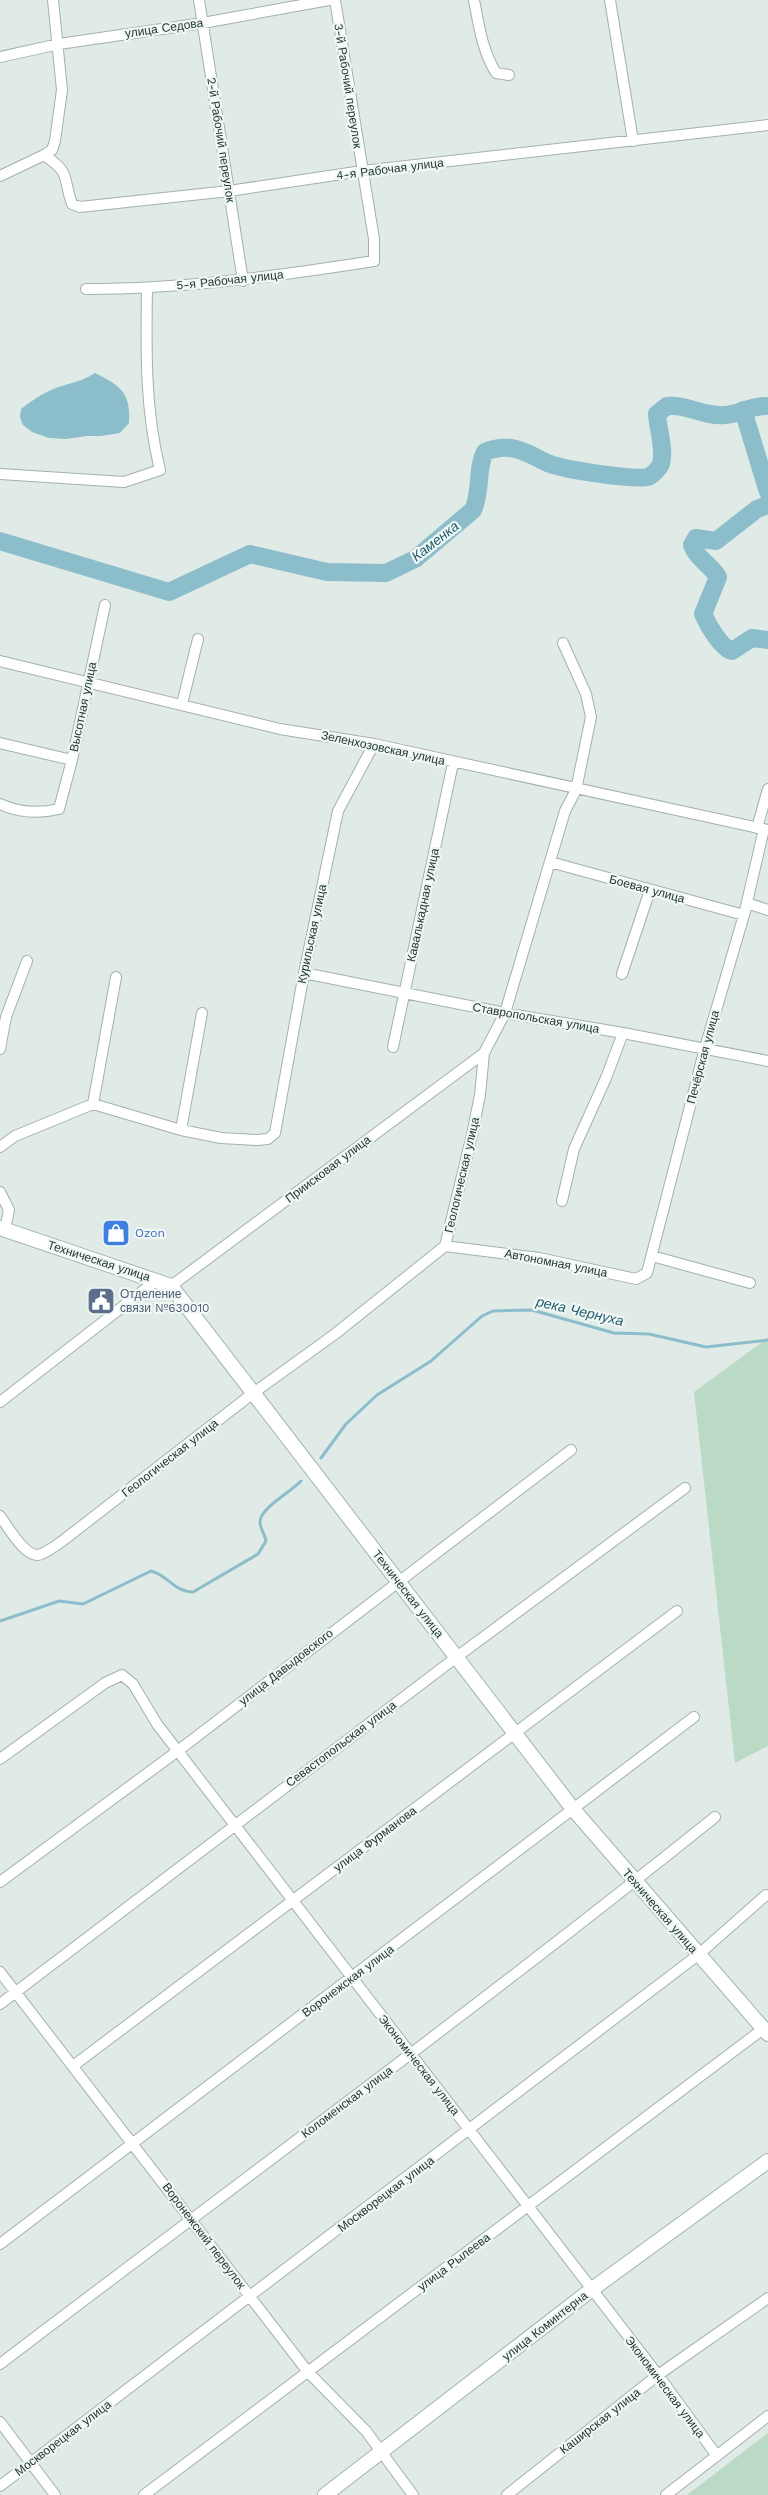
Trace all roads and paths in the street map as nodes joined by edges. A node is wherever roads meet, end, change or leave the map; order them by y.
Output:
1 (53, 0) edge
2 (199, 0) edge
3 (329, 0) edge
4 (335, 0) edge
5 (474, 0) edge
6 (610, 0) edge
7 (203, 23) junction
8 (59, 44) junction
9 (0, 57) edge
10 (509, 75) dead end
11 (768, 125) edge
12 (632, 141) junction
13 (44, 155) junction
14 (362, 171) junction
15 (0, 176) edge
16 (229, 192) junction
17 (374, 261) joint
18 (243, 281) junction
19 (148, 288) junction
20 (86, 289) dead end
21 (0, 474) edge
22 (105, 606) dead end
23 (198, 639) dead end
24 (563, 643) dead end
25 (0, 662) edge
26 (88, 682) junction
27 (182, 704) junction
28 (0, 743) edge
29 (374, 744) junction
30 (72, 760) junction
31 (453, 763) junction
32 (576, 790) junction
33 (768, 790) edge
34 (0, 804) edge
35 (763, 829) edge
36 (550, 862) junction
37 (650, 890) junction
38 (747, 903) junction
39 (768, 910) edge
40 (744, 915) junction
41 (27, 961) dead end
42 (304, 973) junction
43 (622, 974) dead end
44 (116, 978) dead end
45 (404, 994) junction
46 (202, 1013) dead end
47 (505, 1013) junction
48 (623, 1033) junction
49 (392, 1047) dead end
50 (705, 1048) junction
51 (0, 1049) edge
52 (484, 1052) junction
53 (768, 1061) edge
54 (93, 1104) junction
55 (180, 1130) junction
56 (0, 1147) edge
57 (0, 1192) edge
58 (562, 1202) dead end
59 (2, 1229) edge
60 (445, 1246) junction
61 (652, 1256) junction
62 (636, 1279) joint
63 (157, 1280) junction
64 (750, 1283) dead end
65 (171, 1286) junction
66 (252, 1394) junction
67 (0, 1402) edge
68 (571, 1450) dead end
69 (685, 1488) dead end
70 (0, 1516) edge
71 (398, 1581) junction
72 (677, 1611) dead end
73 (458, 1656) junction
74 (694, 1717) dead end
75 (515, 1733) junction
76 (178, 1750) junction
77 (0, 1759) edge
78 (573, 1808) junction
79 (715, 1817) dead end
80 (235, 1825) junction
81 (0, 1882) edge
82 (634, 1882) junction
83 (766, 1895) dead end
84 (293, 1901) junction
85 (698, 1955) junction
86 (0, 1972) edge
87 (352, 1978) junction
88 (15, 1992) junction
89 (0, 2004) edge
90 (765, 2031) edge
91 (410, 2054) junction
92 (73, 2066) junction
93 (470, 2130) junction
94 (132, 2144) junction
95 (768, 2161) edge
96 (526, 2207) junction
97 (191, 2218) junction
98 (0, 2244) edge
99 (591, 2290) junction
100 (250, 2297) junction
101 (768, 2298) edge
102 (0, 2364) edge
103 (308, 2372) junction
104 (658, 2376) junction
105 (768, 2416) edge
106 (0, 2422) edge
107 (382, 2453) junction
108 (717, 2456) junction
109 (30, 2463) junction
110 (0, 2486) edge
111 (55, 2495) edge
112 (144, 2495) edge
113 (325, 2495) edge
114 (413, 2495) edge
115 (507, 2495) edge
116 (666, 2495) edge

1 - 8 street
2 - 7 street, 2-й Рабочий переулок
3 - 7 street, улица Седова
4 - 14 street, 3-й Рабочий переулок
5 - 10 street
6 - 12 street
7 - 8 street, улица Седова
7 - 16 street, 2-й Рабочий переулок
8 - 9 street, улица Седова
8 - 13 street
11 - 12 street, 4-я Рабочая улица
12 - 14 street, 4-я Рабочая улица
13 - 15 street
13 - 16 street, 4-я Рабочая улица
14 - 16 street, 4-я Рабочая улица
14 - 17 street, 3-й Рабочий переулок
16 - 18 street, 2-й Рабочий переулок
17 - 18 street, 5-я Рабочая улица
18 - 19 street, 5-я Рабочая улица
19 - 20 street, 5-я Рабочая улица
19 - 21 street
22 - 26 street, Высотная улица
23 - 27 street
24 - 32 street, Геологическая улица
25 - 26 street, Зеленхозовская улица
26 - 27 street, Зеленхозовская улица
26 - 30 street, Высотная улица
27 - 29 street, Зеленхозовская улица
28 - 30 street
29 - 31 street, Зеленхозовская улица
29 - 42 street, Курильская улица
30 - 34 street, Высотная улица
31 - 32 street, Зеленхозовская улица
31 - 45 street, Кавалькадная улица
32 - 35 street, Зеленхозовская улица
32 - 36 street, Геологическая улица
33 - 35 street, Печёрская улица
35 - 38 street, Печёрская улица
36 - 37 street, Боевая улица
36 - 47 street, Геологическая улица
37 - 40 street, Боевая улица
37 - 43 street
38 - 39 street
38 - 40 street, Печёрская улица
40 - 50 street, Печёрская улица
41 - 51 street
42 - 45 street, Ставропольская улица
42 - 55 street, Курильская улица
44 - 54 street
45 - 47 street, Ставропольская улица
45 - 49 street, Кавалькадная улица
46 - 55 street
47 - 48 street, Ставропольская улица
47 - 52 street, Геологическая улица
48 - 50 street, Ставропольская улица
48 - 58 street
50 - 53 street, Ставропольская улица
50 - 61 street, Печёрская улица
52 - 60 street, Геологическая улица
52 - 65 street, Приисковая улица
54 - 55 street
54 - 56 street
57 - 59 street
59 - 63 street, Техническая улица
60 - 62 street, Автономная улица
60 - 66 street, Геологическая улица
61 - 62 street, Печёрская улица
61 - 64 street
63 - 65 street, Техническая улица
63 - 67 street
65 - 66 street, Техническая улица
66 - 70 street, Геологическая улица
66 - 71 street, Техническая улица
68 - 71 street, улица Давыдовского
69 - 73 street, Севастопольская улица
71 - 73 street, Техническая улица
71 - 76 street, улица Давыдовского
72 - 75 street, улица Фурманова
73 - 75 street, Техническая улица
73 - 80 street, Севастопольская улица
74 - 78 street, Воронежская улица
75 - 78 street, Техническая улица
75 - 84 street, улица Фурманова
76 - 77 street, Экономическая улица
76 - 80 street, Экономическая улица
76 - 81 street, улица Давыдовского
78 - 82 street, Техническая улица
78 - 87 street, Воронежская улица
79 - 82 street, Коломенская улица
80 - 84 street, Экономическая улица
80 - 88 street, Севастопольская улица
82 - 85 street, Техническая улица
82 - 91 street, Коломенская улица
83 - 85 street, Москворецкая улица
84 - 87 street, Экономическая улица
84 - 92 street, улица Фурманова
85 - 90 street, Техническая улица
85 - 93 street, Москворецкая улица
86 - 88 street, Воронежский переулок
87 - 91 street, Экономическая улица
87 - 94 street, Воронежская улица
88 - 89 street, Севастопольская улица
88 - 92 street, Воронежский переулок
90 - 96 street, улица Рылеева
91 - 93 street, Экономическая улица
91 - 97 street, Коломенская улица
92 - 94 street, Воронежский переулок
93 - 96 street, Экономическая улица
93 - 100 street, Москворецкая улица
94 - 97 street, Воронежский переулок
94 - 98 street, Воронежская улица
95 - 99 street, улица Коминтерна
96 - 99 street, Экономическая улица
96 - 103 street, улица Рылеева
97 - 100 street, Воронежский переулок
97 - 102 street, Коломенская улица
99 - 104 street, Экономическая улица
99 - 107 street, улица Коминтерна
100 - 103 street, Воронежский переулок
100 - 109 street, Москворецкая улица
101 - 104 street, Каширская улица
103 - 107 street, Воронежский переулок
103 - 112 street, улица Рылеева
104 - 108 street, Экономическая улица
104 - 115 street, Каширская улица
105 - 108 street
106 - 109 street
107 - 113 street, улица Коминтерна
107 - 114 street, Воронежский переулок
108 - 116 street
109 - 110 street, Москворецкая улица
109 - 111 street

